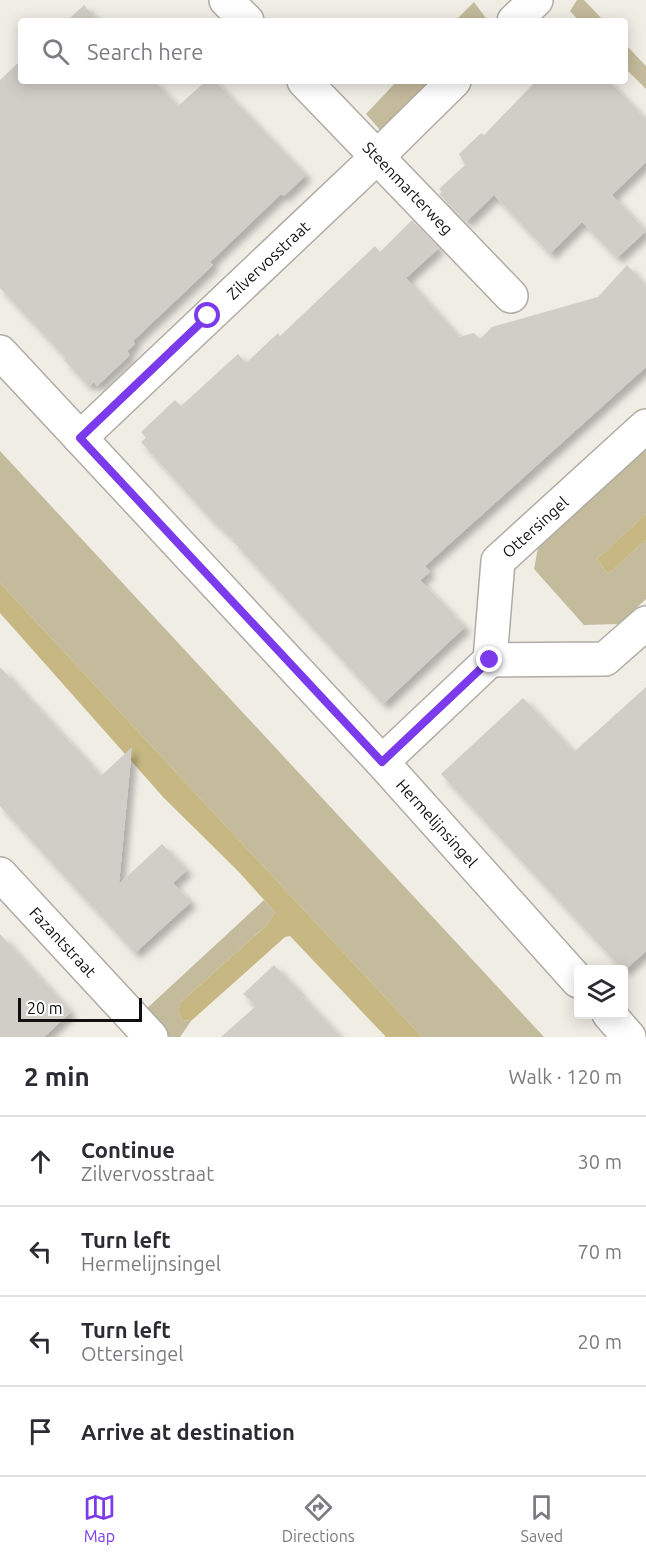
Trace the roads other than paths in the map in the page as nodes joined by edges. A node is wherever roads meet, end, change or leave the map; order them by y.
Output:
1 (226, 0) edge
2 (536, 0) edge
3 (244, 18) edge
4 (517, 18) edge
5 (307, 84) edge
6 (451, 84) edge
7 (377, 157) junction
8 (511, 296) dead end
9 (0, 352) edge
10 (646, 426) edge
11 (80, 438) junction
12 (646, 623) edge
13 (490, 660) junction
14 (382, 762) junction
15 (0, 874) edge
16 (574, 975) edge
17 (613, 1019) edge
18 (151, 1037) edge
19 (629, 1037) edge

1 - 3 street
2 - 4 street
5 - 7 street, Steenmarterweg
6 - 7 street, Zilvervosstraat
7 - 8 street, Steenmarterweg
7 - 11 street, Zilvervosstraat
9 - 11 street, Hermelijnsingel
10 - 13 street, Ottersingel
11 - 14 street, Hermelijnsingel
12 - 13 street
13 - 14 street
14 - 16 street, Hermelijnsingel
15 - 18 street, Fazantstraat
17 - 19 street

